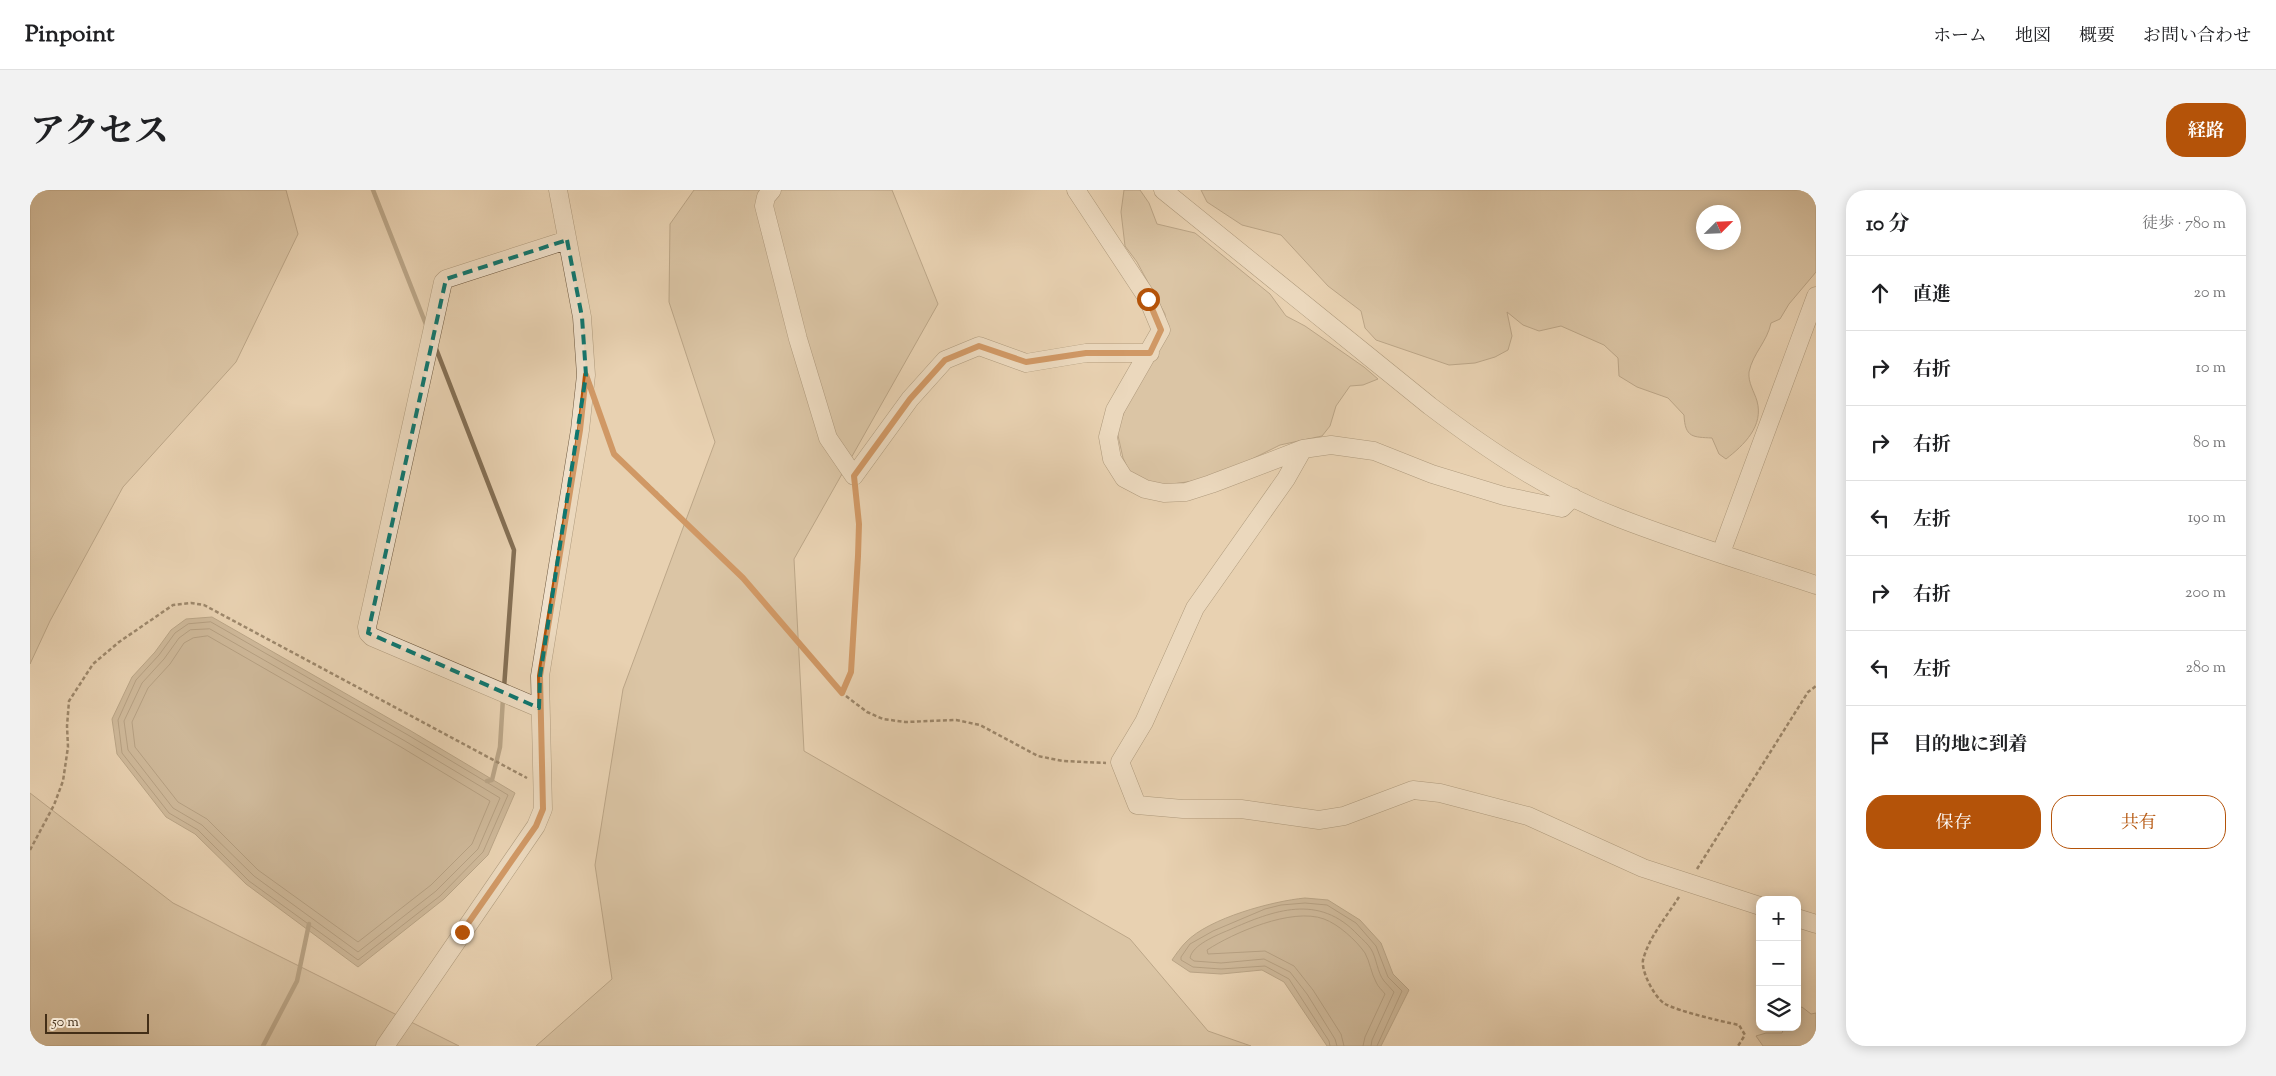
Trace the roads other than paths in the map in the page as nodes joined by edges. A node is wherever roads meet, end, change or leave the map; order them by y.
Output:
1 (558, 190) edge
2 (772, 190) edge
3 (1076, 190) edge
4 (1170, 195) edge
5 (567, 240) junction
6 (1816, 296) edge
7 (1810, 331) edge
8 (1150, 353) junction
9 (1303, 449) junction
10 (1572, 497) junction
11 (1721, 553) junction
12 (1816, 586) edge
13 (540, 708) junction
14 (1756, 905) edge
15 (1801, 919) edge
16 (1816, 924) edge
17 (385, 1046) edge

1 - 5 street
2 - 8 street
3 - 8 street
4 - 10 street
5 - 13 street
5 - 13 street
6 - 7 street
7 - 11 street
8 - 9 street
9 - 10 street
9 - 14 street
10 - 11 street
11 - 12 street
13 - 17 street
15 - 16 street

